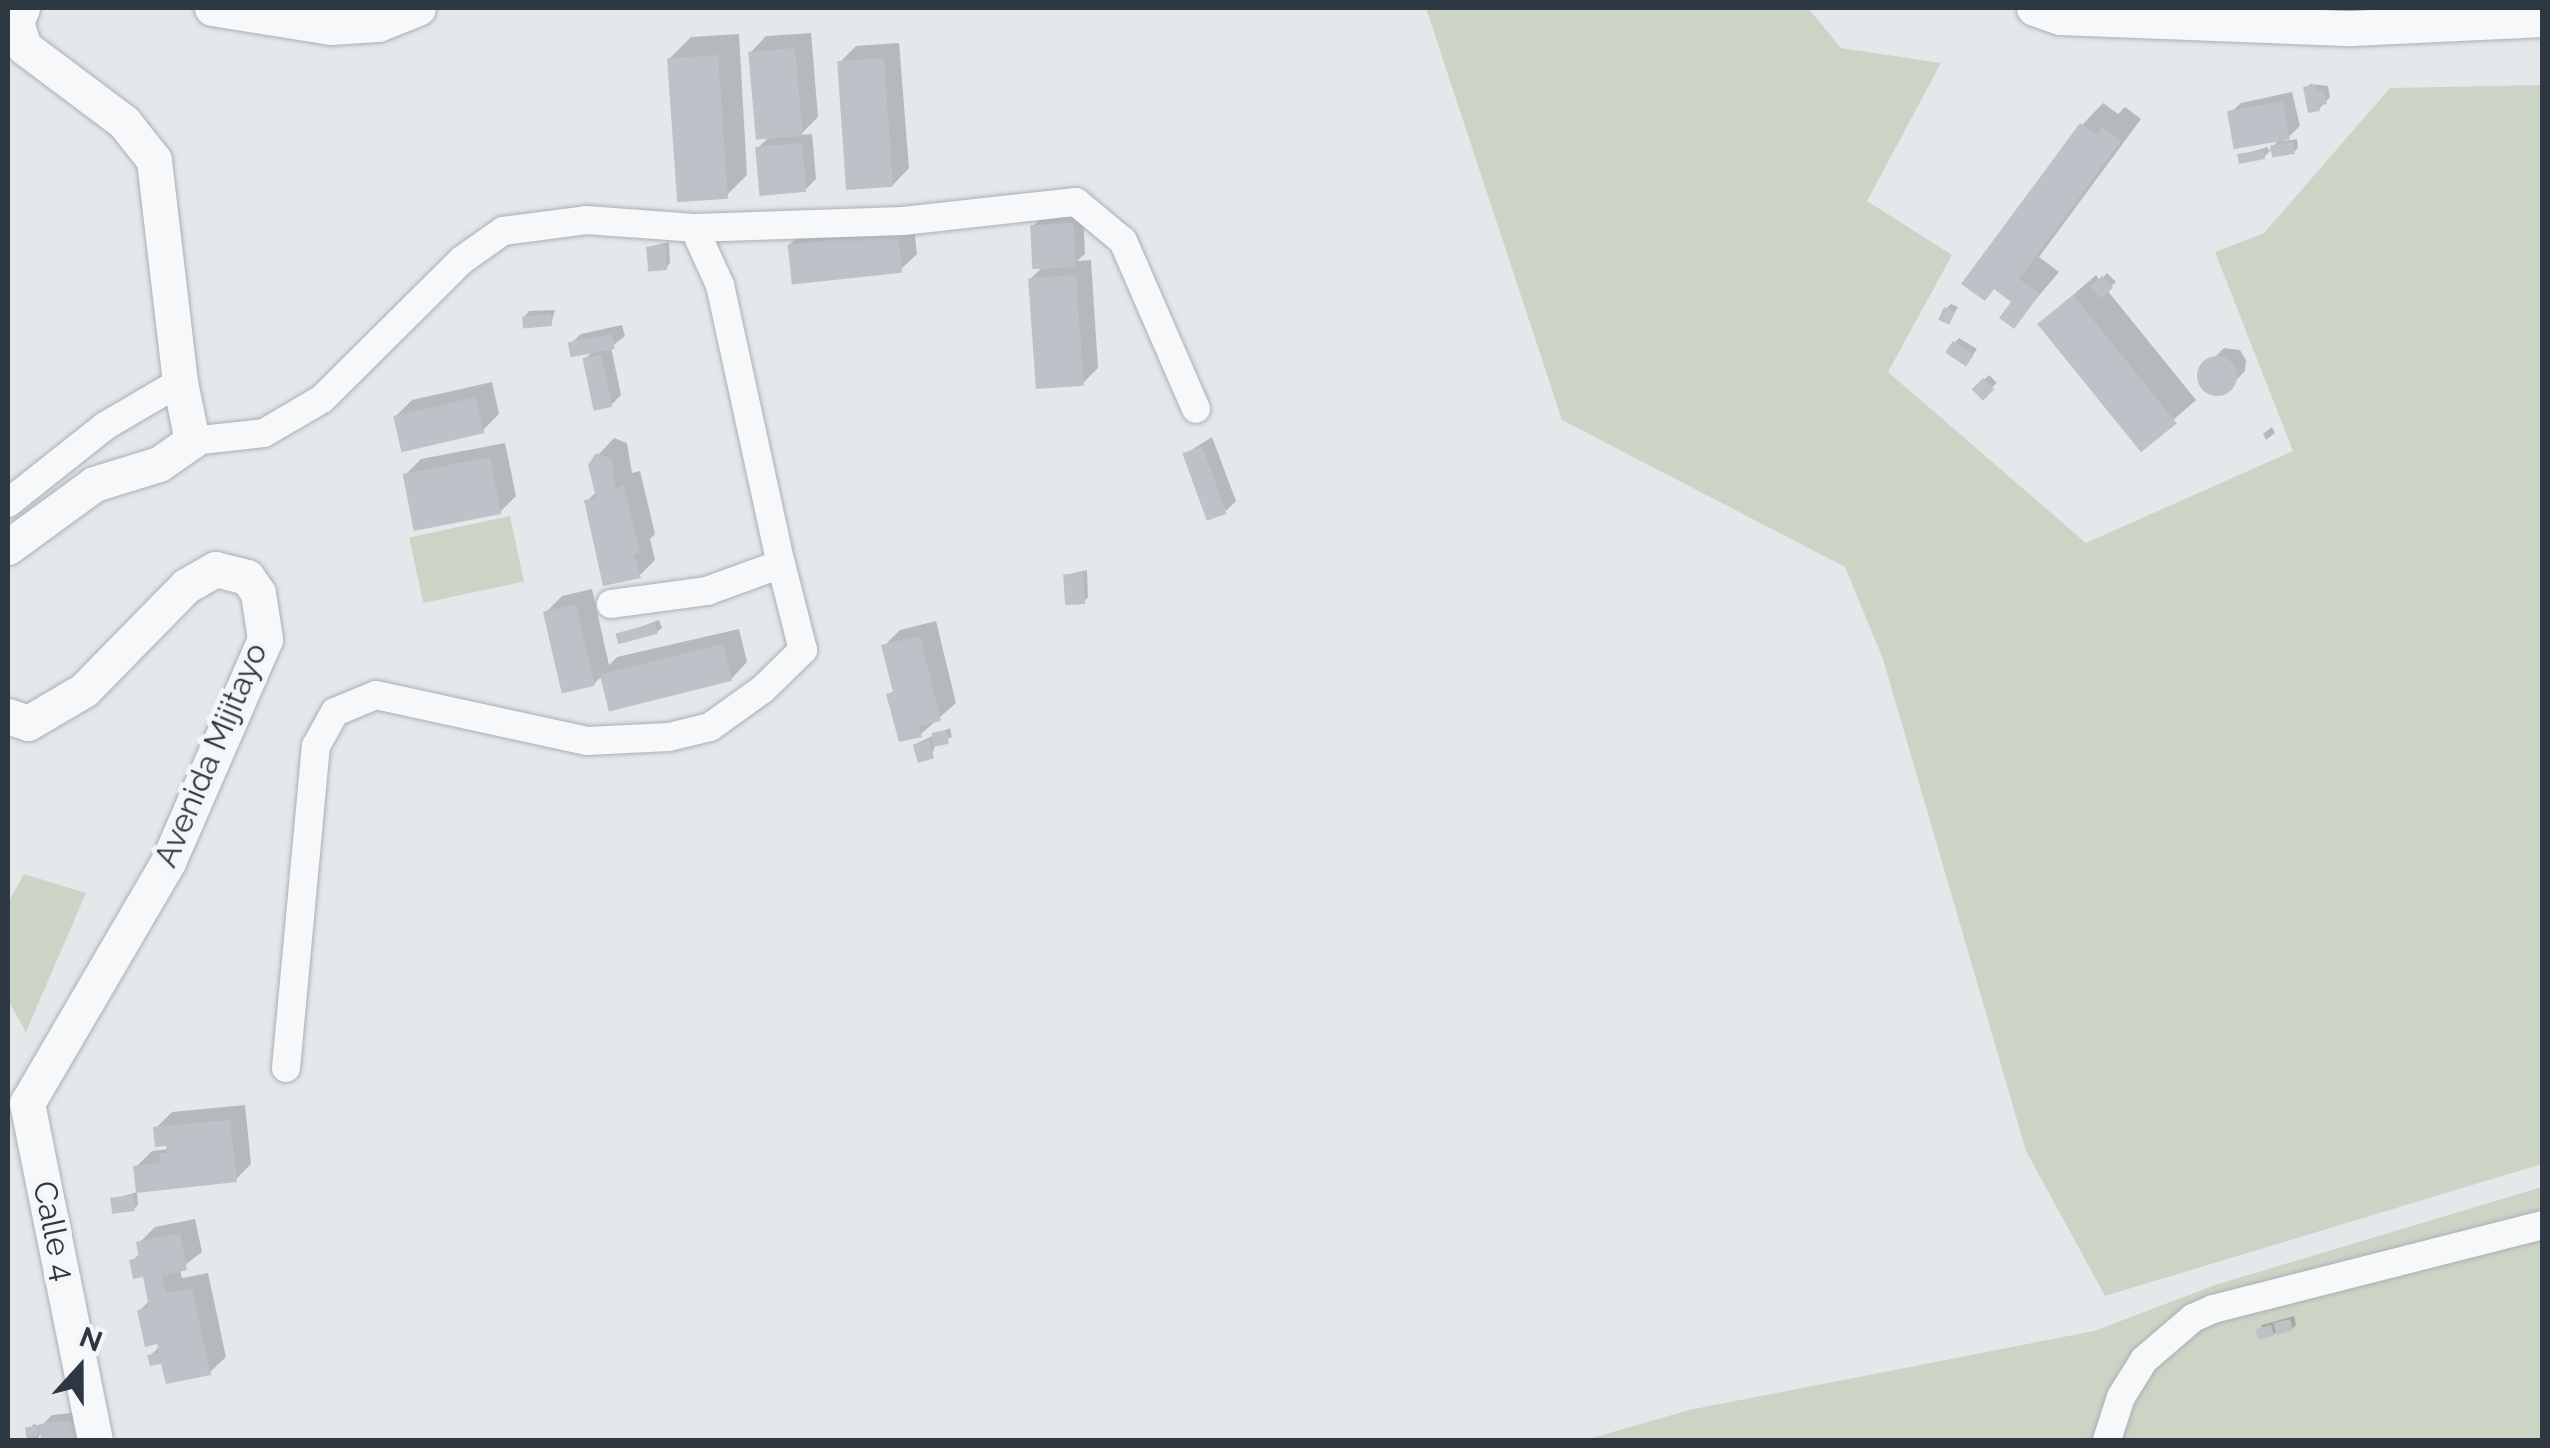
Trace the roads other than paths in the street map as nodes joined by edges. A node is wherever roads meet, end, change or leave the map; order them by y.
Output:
1 (22, 8) edge
2 (212, 8) edge
3 (418, 8) edge
4 (2034, 8) edge
5 (2542, 18) edge
6 (694, 228) junction
7 (180, 382) junction
8 (1196, 409) dead end
9 (192, 441) junction
10 (8, 503) edge
11 (8, 547) edge
12 (781, 564) junction
13 (611, 604) dead end
14 (8, 716) edge
15 (286, 1068) dead end
16 (23, 1090) edge
17 (2542, 1225) edge
18 (95, 1440) edge
19 (2107, 1440) edge

1 - 7 street
2 - 3 street
4 - 5 street
6 - 8 street
6 - 9 street
6 - 12 street
7 - 9 street
7 - 10 street
9 - 11 street
12 - 13 street
12 - 15 street
14 - 16 street, Avenida Mijitayo
16 - 18 street, Calle 4
17 - 19 street

